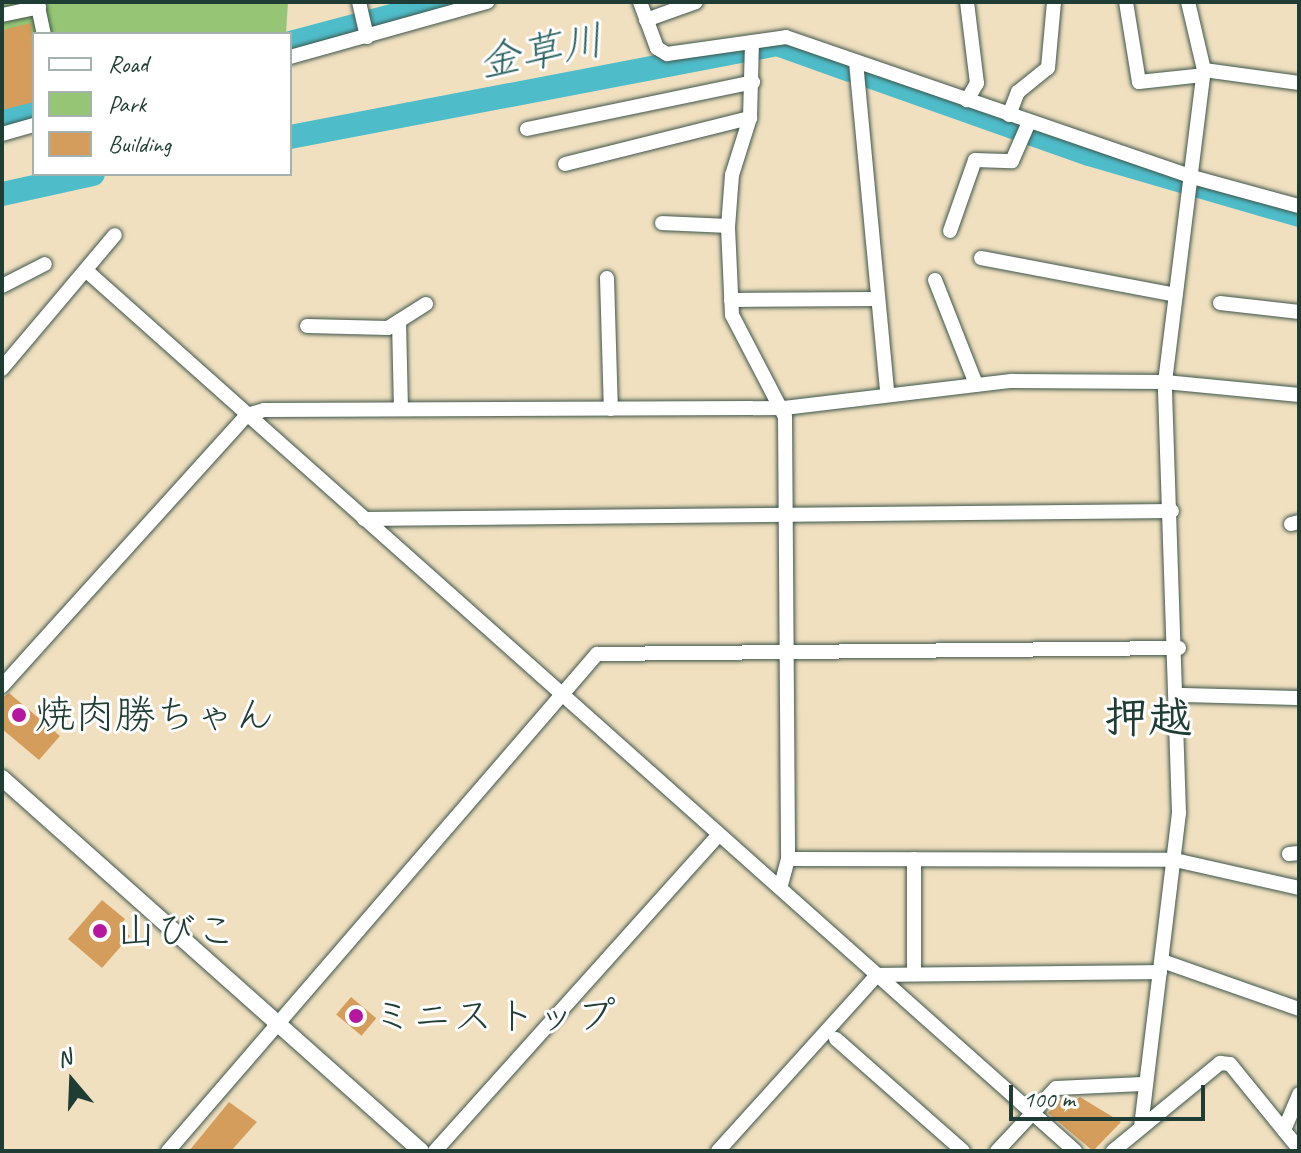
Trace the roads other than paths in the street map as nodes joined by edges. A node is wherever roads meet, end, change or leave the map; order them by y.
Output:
1 (359, 2) edge
2 (487, 2) edge
3 (640, 2) edge
4 (696, 2) edge
5 (967, 2) edge
6 (1055, 2) edge
7 (1126, 2) edge
8 (1188, 2) edge
9 (38, 5) edge
10 (2, 15) edge
11 (646, 20) junction
12 (44, 32) edge
13 (367, 37) junction
14 (752, 48) junction
15 (292, 56) edge
16 (856, 62) junction
17 (1203, 73) junction
18 (753, 82) junction
19 (1299, 83) edge
20 (967, 100) junction
21 (1009, 115) junction
22 (750, 118) junction
23 (32, 126) edge
24 (1027, 128) junction
25 (527, 129) dead end
26 (2, 134) edge
27 (565, 164) dead end
28 (1189, 176) junction
29 (1299, 206) edge
30 (662, 223) dead end
31 (728, 226) junction
32 (950, 231) dead end
33 (115, 235) dead end
34 (981, 258) dead end
35 (45, 264) dead end
36 (89, 273) junction
37 (607, 278) dead end
38 (935, 280) dead end
39 (2, 286) edge
40 (1176, 295) junction
41 (878, 299) junction
42 (731, 300) junction
43 (1220, 303) dead end
44 (426, 304) dead end
45 (1299, 312) edge
46 (399, 321) junction
47 (307, 326) dead end
48 (2, 369) edge
49 (1165, 382) junction
50 (976, 384) junction
51 (887, 391) junction
52 (1299, 395) edge
53 (784, 408) junction
54 (401, 409) junction
55 (611, 409) junction
56 (247, 415) junction
57 (1172, 511) junction
58 (785, 512) junction
59 (364, 519) junction
60 (1179, 648) junction
61 (786, 649) junction
62 (2, 686) edge
63 (1181, 695) junction
64 (561, 696) junction
65 (1299, 698) edge
66 (2, 778) edge
67 (719, 835) junction
68 (788, 859) junction
69 (914, 859) junction
70 (1175, 860) junction
71 (780, 888) junction
72 (1299, 888) edge
73 (1161, 966) junction
74 (914, 972) junction
75 (877, 975) junction
76 (1299, 1009) edge
77 (280, 1024) junction
78 (836, 1039) dead end
79 (1143, 1084) junction
80 (1299, 1094) edge
81 (1031, 1113) junction
82 (1141, 1127) junction
83 (1284, 1130) junction
84 (1299, 1149) edge
85 (168, 1151) edge
86 (421, 1151) edge
87 (435, 1151) edge
88 (718, 1151) edge
89 (963, 1151) edge
90 (997, 1151) edge
91 (1075, 1151) edge
92 (1113, 1151) edge

1 - 13 street
2 - 13 street
3 - 11 street
4 - 11 street
5 - 20 street
6 - 21 street
7 - 17 street
8 - 17 street
9 - 10 street
9 - 12 street
11 - 14 street
13 - 15 street
14 - 16 street
14 - 18 street
16 - 20 street
16 - 41 street
17 - 19 street
17 - 28 street
18 - 22 street
18 - 25 street
20 - 21 street
21 - 24 street
22 - 27 street
22 - 31 street
23 - 26 street
24 - 28 street
24 - 32 street
28 - 29 street
28 - 40 street
30 - 31 street
31 - 42 street
33 - 36 street
34 - 40 street
35 - 39 street
36 - 48 street
36 - 56 street
37 - 55 street
38 - 50 street
40 - 49 street
41 - 42 street
41 - 51 street
42 - 53 street
43 - 45 street
44 - 46 street
46 - 47 street
46 - 54 street
49 - 50 street
49 - 52 street
49 - 57 street
50 - 51 street
51 - 53 street
53 - 55 street
53 - 58 street
54 - 55 street
54 - 56 street
56 - 59 street
56 - 62 street
57 - 58 street
57 - 60 street
58 - 59 street
58 - 61 street
59 - 64 street
60 - 61 street
60 - 63 street
61 - 64 street
61 - 68 street
63 - 65 street
63 - 70 street
64 - 67 street
64 - 77 street
66 - 77 main road
67 - 71 street
67 - 87 street
68 - 69 street
68 - 71 street
69 - 70 street
69 - 74 street
70 - 72 street
70 - 73 street
71 - 75 street
73 - 74 street
73 - 76 street
73 - 79 street
74 - 75 street
75 - 81 street
75 - 88 street
77 - 85 street
77 - 86 main road
78 - 89 street
79 - 81 street
79 - 82 street
80 - 83 street
81 - 90 street
81 - 91 street
82 - 83 street
82 - 92 street
83 - 84 street

